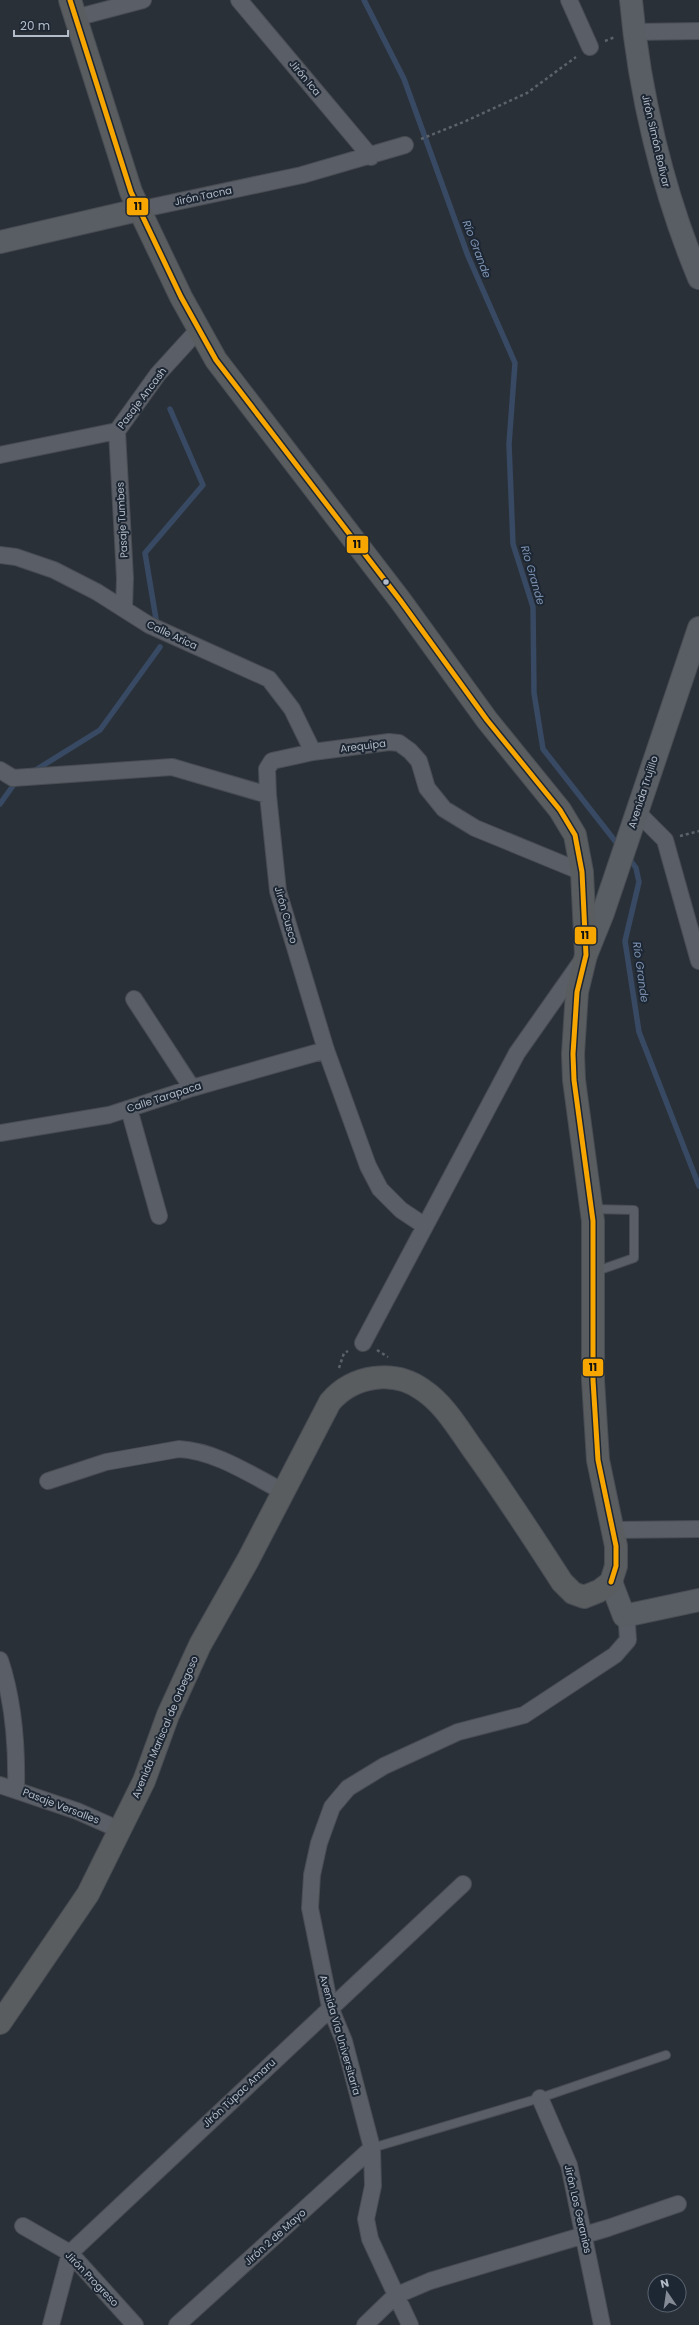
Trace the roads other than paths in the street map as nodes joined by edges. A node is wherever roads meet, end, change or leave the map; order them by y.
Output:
1 (143, 0) edge
2 (239, 0) edge
3 (569, 0) edge
4 (632, 0) edge
5 (72, 9) edge
6 (699, 31) edge
7 (634, 32) junction
8 (590, 47) road end
9 (405, 145) road end
10 (371, 157) junction
11 (138, 210) junction
12 (0, 242) edge
13 (699, 278) edge
14 (199, 329) junction
15 (117, 432) junction
16 (0, 455) edge
17 (0, 555) edge
18 (124, 609) junction
19 (699, 628) edge
20 (313, 752) junction
21 (0, 770) edge
22 (268, 795) junction
23 (635, 816) junction
24 (582, 872) junction
25 (586, 956) junction
26 (699, 961) edge
27 (134, 999) dead end
28 (326, 1050) junction
29 (192, 1088) junction
30 (129, 1109) junction
31 (0, 1133) edge
32 (592, 1209) junction
33 (159, 1216) dead end
34 (425, 1226) junction
35 (593, 1272) junction
36 (363, 1343) dead end
37 (48, 1481) dead end
38 (284, 1492) junction
39 (699, 1529) edge
40 (612, 1530) junction
41 (611, 1582) junction
42 (699, 1600) edge
43 (624, 1616) junction
44 (0, 1660) edge
45 (0, 1785) edge
46 (16, 1789) junction
47 (120, 1830) junction
48 (463, 1884) dead end
49 (330, 2007) junction
50 (0, 2023) edge
51 (666, 2056) dead end
52 (540, 2098) junction
53 (372, 2148) junction
54 (678, 2204) dead end
55 (23, 2226) dead end
56 (582, 2235) junction
57 (70, 2253) junction
58 (395, 2296) junction
59 (51, 2325) edge
60 (135, 2325) edge
61 (177, 2325) edge
62 (365, 2325) edge
63 (410, 2325) edge
64 (602, 2325) edge

1 - 5 street
2 - 10 street, Jirón Ica
3 - 8 street
4 - 7 street, Jirón Simón Bolívar
5 - 11 highway
6 - 7 street
7 - 13 street, Jirón Simón Bolívar
9 - 10 street, Jirón Tacna
10 - 11 street, Jirón Tacna
11 - 12 street, Jirón Tacna
11 - 14 highway
14 - 15 street, Pasaje Ancash
14 - 24 highway
15 - 16 street, Pasaje Ancash
15 - 18 street, Pasaje Tumbes
17 - 18 street, Calle Arica
18 - 20 street, Calle Arica
19 - 23 street, Avenida Trujillo
20 - 22 street, Arequipa
20 - 24 street, Arequipa
21 - 22 street
22 - 28 street, Jirón Cusco
23 - 25 street, Avenida Trujillo
23 - 26 street
24 - 25 highway
25 - 32 highway
25 - 34 street
27 - 29 street
28 - 29 street, Calle Tarapaca
28 - 34 street, Jirón Cusco
29 - 30 street, Calle Tarapaca
30 - 31 street, Calle Tarapaca
30 - 33 street
32 - 35 highway
32 - 35 lane
34 - 36 street
35 - 40 highway
37 - 38 street
38 - 41 highway, Avenida Mariscal de Orbegoso
38 - 47 highway, Avenida Mariscal de Orbegoso
39 - 40 street
40 - 41 highway
41 - 43 street, Avenida Vía Universitaria
42 - 43 street
43 - 49 street, Avenida Vía Universitaria
44 - 46 street
45 - 46 street, Pasaje Versalles
46 - 47 street, Pasaje Versalles
47 - 50 highway, Avenida Mariscal de Orbegoso
48 - 49 street, Jirón Túpac Amaru
49 - 53 street, Avenida Vía Universitaria
49 - 57 street, Jirón Túpac Amaru
51 - 52 lane
52 - 53 lane
52 - 56 street, Jirón Los Geranios
53 - 58 street, Avenida Vía Universitaria
53 - 61 street, Jirón 2 de Mayo
54 - 56 street
55 - 57 street, Jirón Progreso
56 - 58 street
56 - 64 street, Jirón Los Geranios
57 - 59 street
57 - 60 street, Jirón Progreso
58 - 62 street
58 - 63 street, Avenida Vía Universitaria

